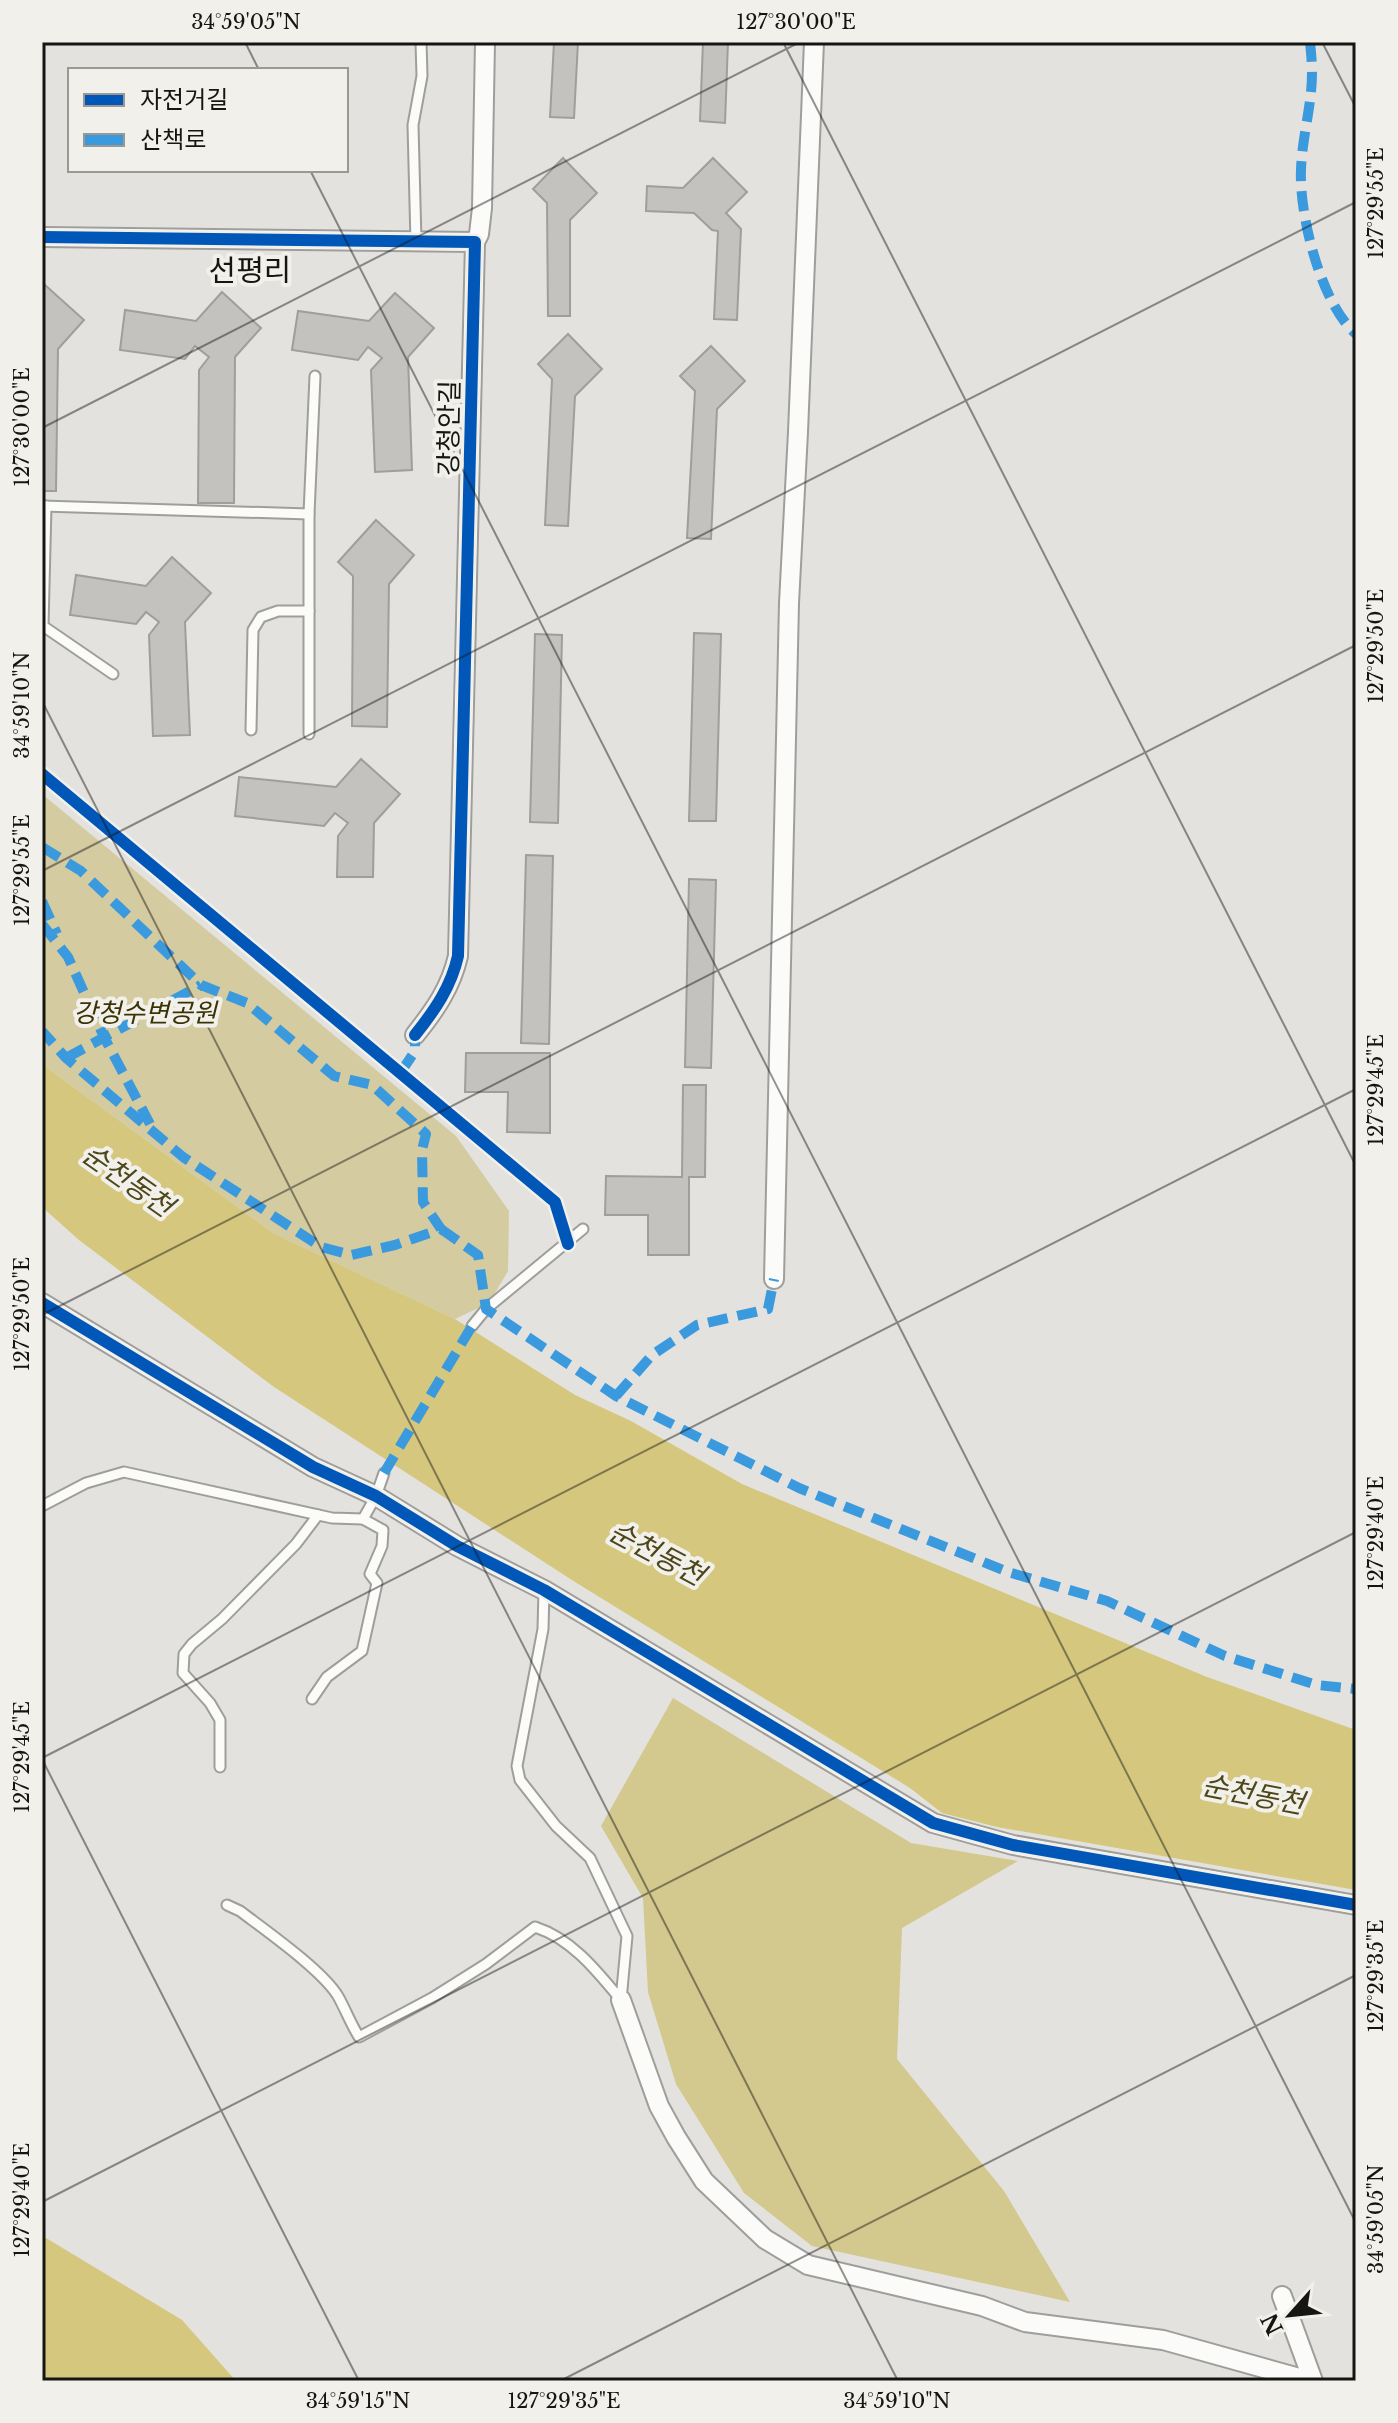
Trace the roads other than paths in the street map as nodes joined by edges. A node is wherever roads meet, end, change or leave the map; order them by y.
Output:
1 (421, 42) edge
2 (485, 42) edge
3 (814, 42) edge
4 (42, 237) edge
5 (416, 242) junction
6 (475, 242) junction
7 (315, 376) dead end
8 (44, 506) edge
9 (309, 514) junction
10 (309, 611) junction
11 (113, 674) dead end
12 (251, 730) dead end
13 (309, 734) dead end
14 (415, 1035) dead end
15 (583, 1229) dead end
16 (774, 1279) dead end
17 (42, 1303) edge
18 (472, 1326) dead end
19 (384, 1473) dead end
20 (376, 1496) junction
21 (42, 1506) edge
22 (318, 1515) junction
23 (363, 1519) junction
24 (544, 1590) junction
25 (312, 1699) dead end
26 (220, 1767) dead end
27 (227, 1905) dead end
28 (1356, 1905) edge
29 (621, 2000) junction
30 (1282, 2296) dead end
31 (1311, 2381) edge

1 - 5 lane
2 - 6 street, 강청안길
3 - 16 street
4 - 5 street
5 - 6 street
6 - 14 street, 강청안길
7 - 9 lane
8 - 9 lane
8 - 11 lane
9 - 10 lane
10 - 12 lane
10 - 13 lane
15 - 18 lane
17 - 20 street
19 - 20 lane
20 - 23 lane
20 - 24 street
21 - 22 lane
22 - 23 lane
22 - 26 lane
23 - 25 lane
24 - 28 street
24 - 29 lane
27 - 29 lane
29 - 31 street
30 - 31 street

